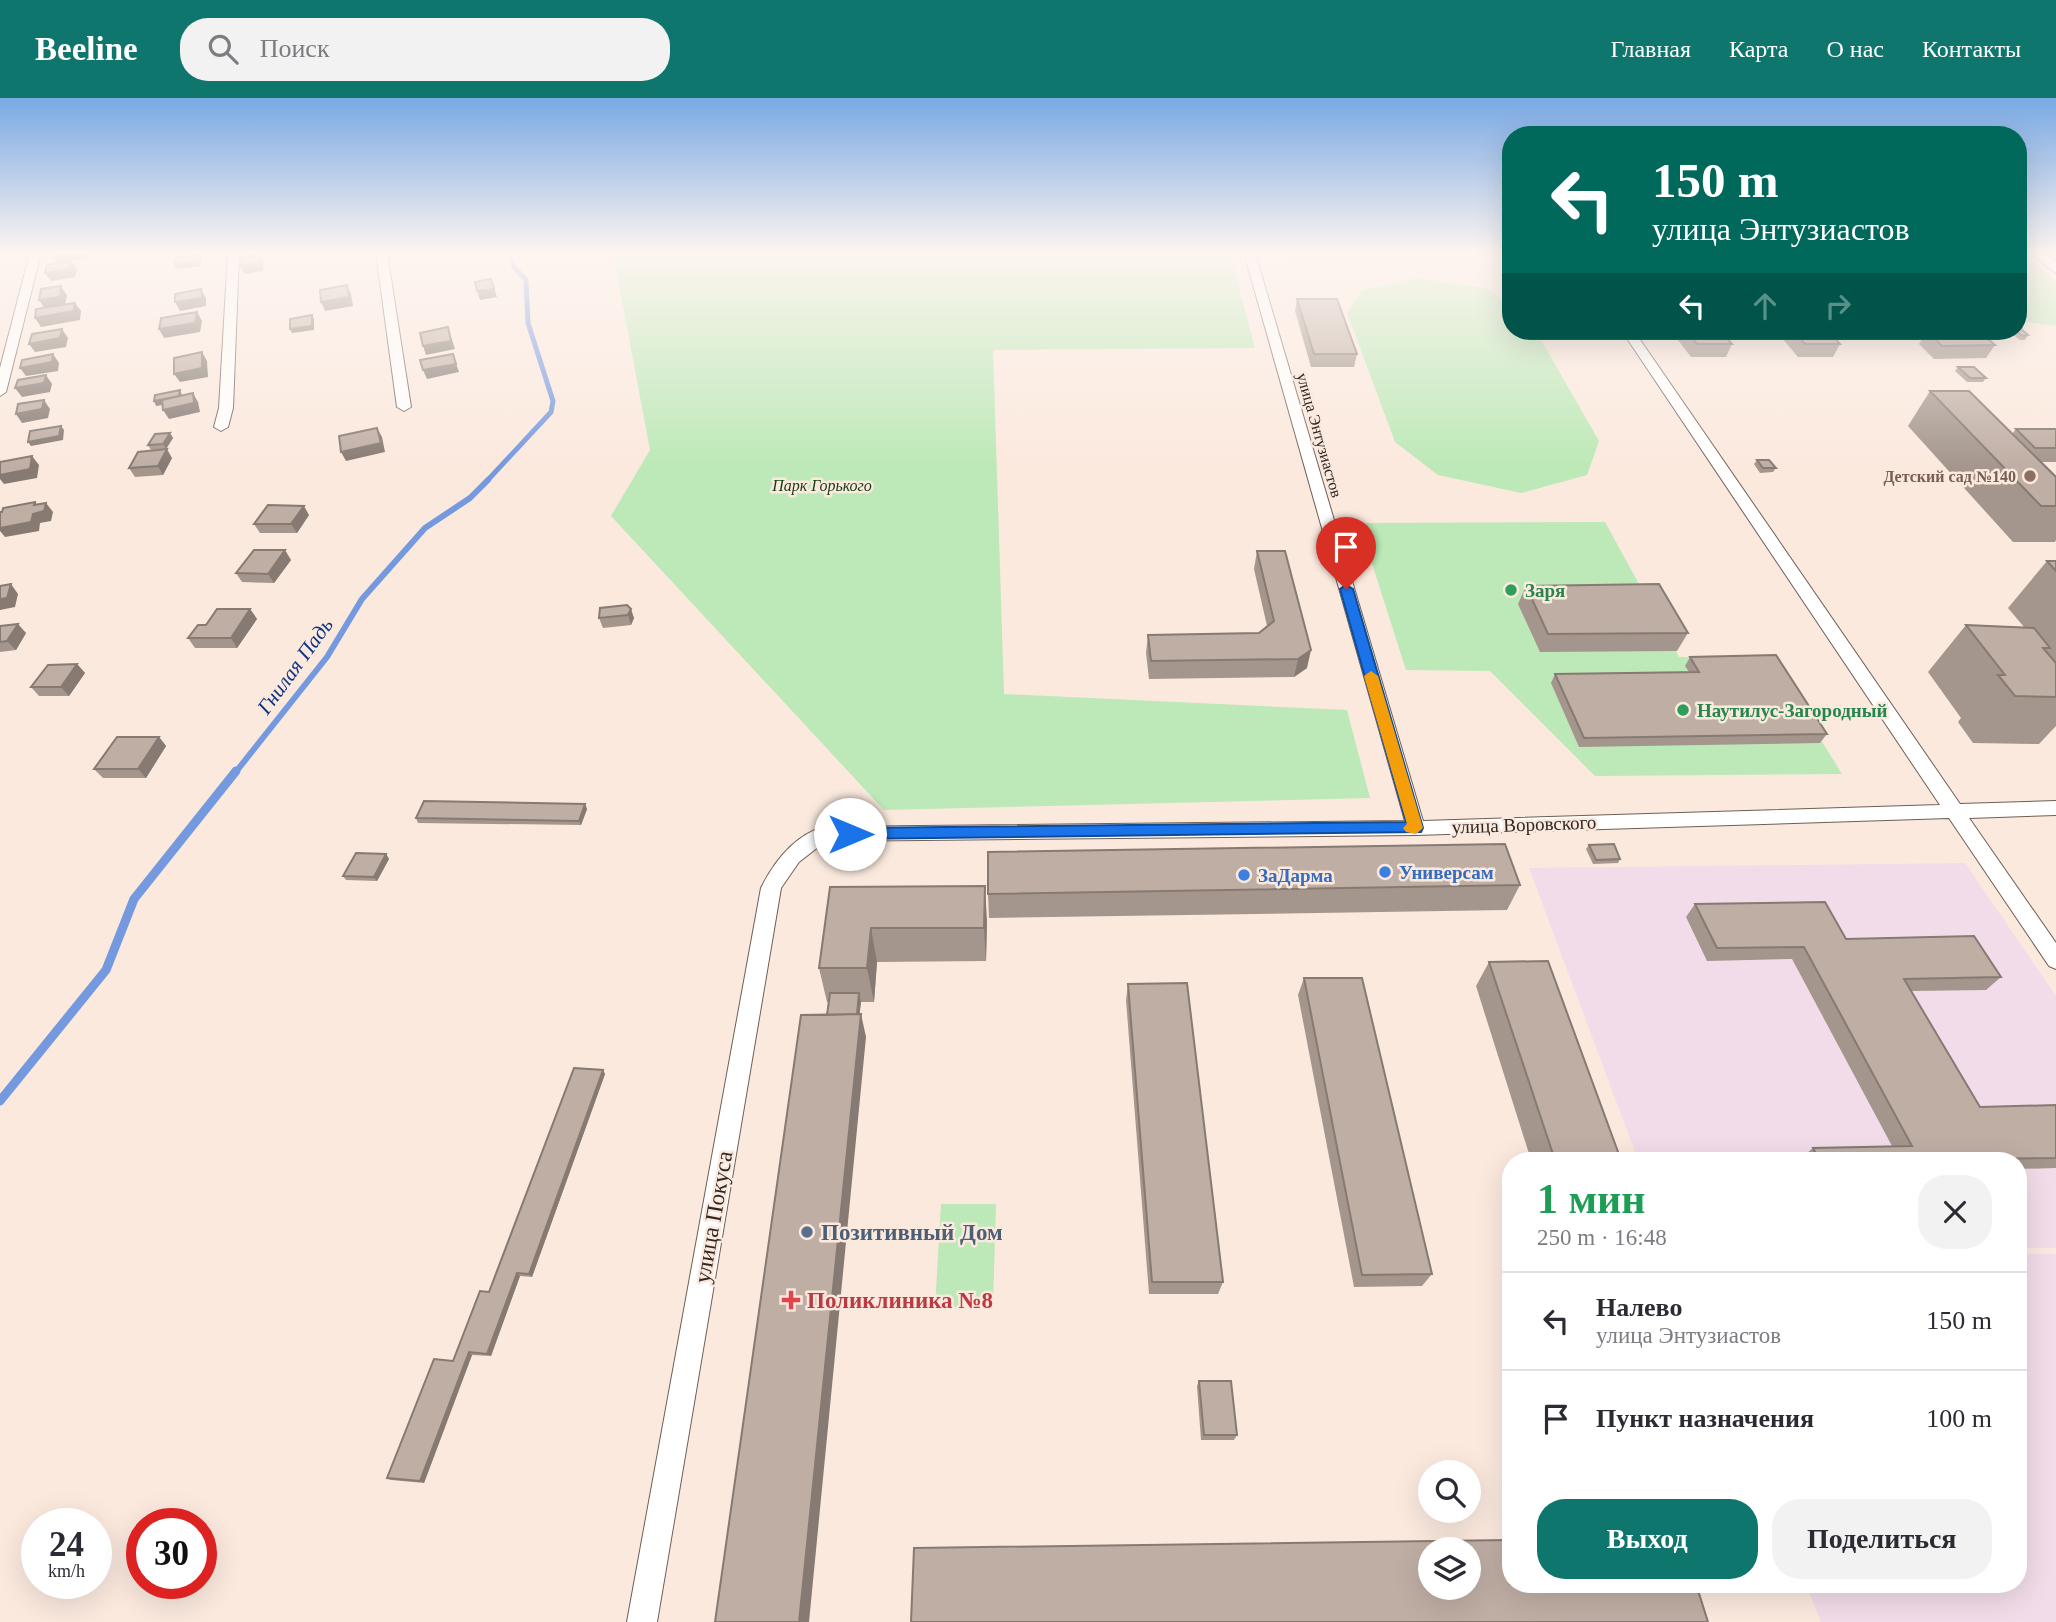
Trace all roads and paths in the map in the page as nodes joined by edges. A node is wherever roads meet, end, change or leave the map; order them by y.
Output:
1 (18, 324) edge
2 (230, 324) edge
3 (392, 324) edge
4 (1270, 324) edge
5 (1634, 340) edge
6 (0, 392) edge
7 (404, 407) dead end
8 (221, 427) dead end
9 (2056, 808) edge
10 (1954, 812) junction
11 (1416, 828) junction
12 (823, 834) joint
13 (2056, 960) edge
14 (642, 1622) edge

1 - 6 street
2 - 8 street
3 - 7 street
4 - 11 street, улица Энтузиастов
5 - 10 street
9 - 10 street, улица Воровского
10 - 11 street, улица Воровского
10 - 13 street
11 - 12 street, улица Воровского
12 - 14 street, улица Покуса

